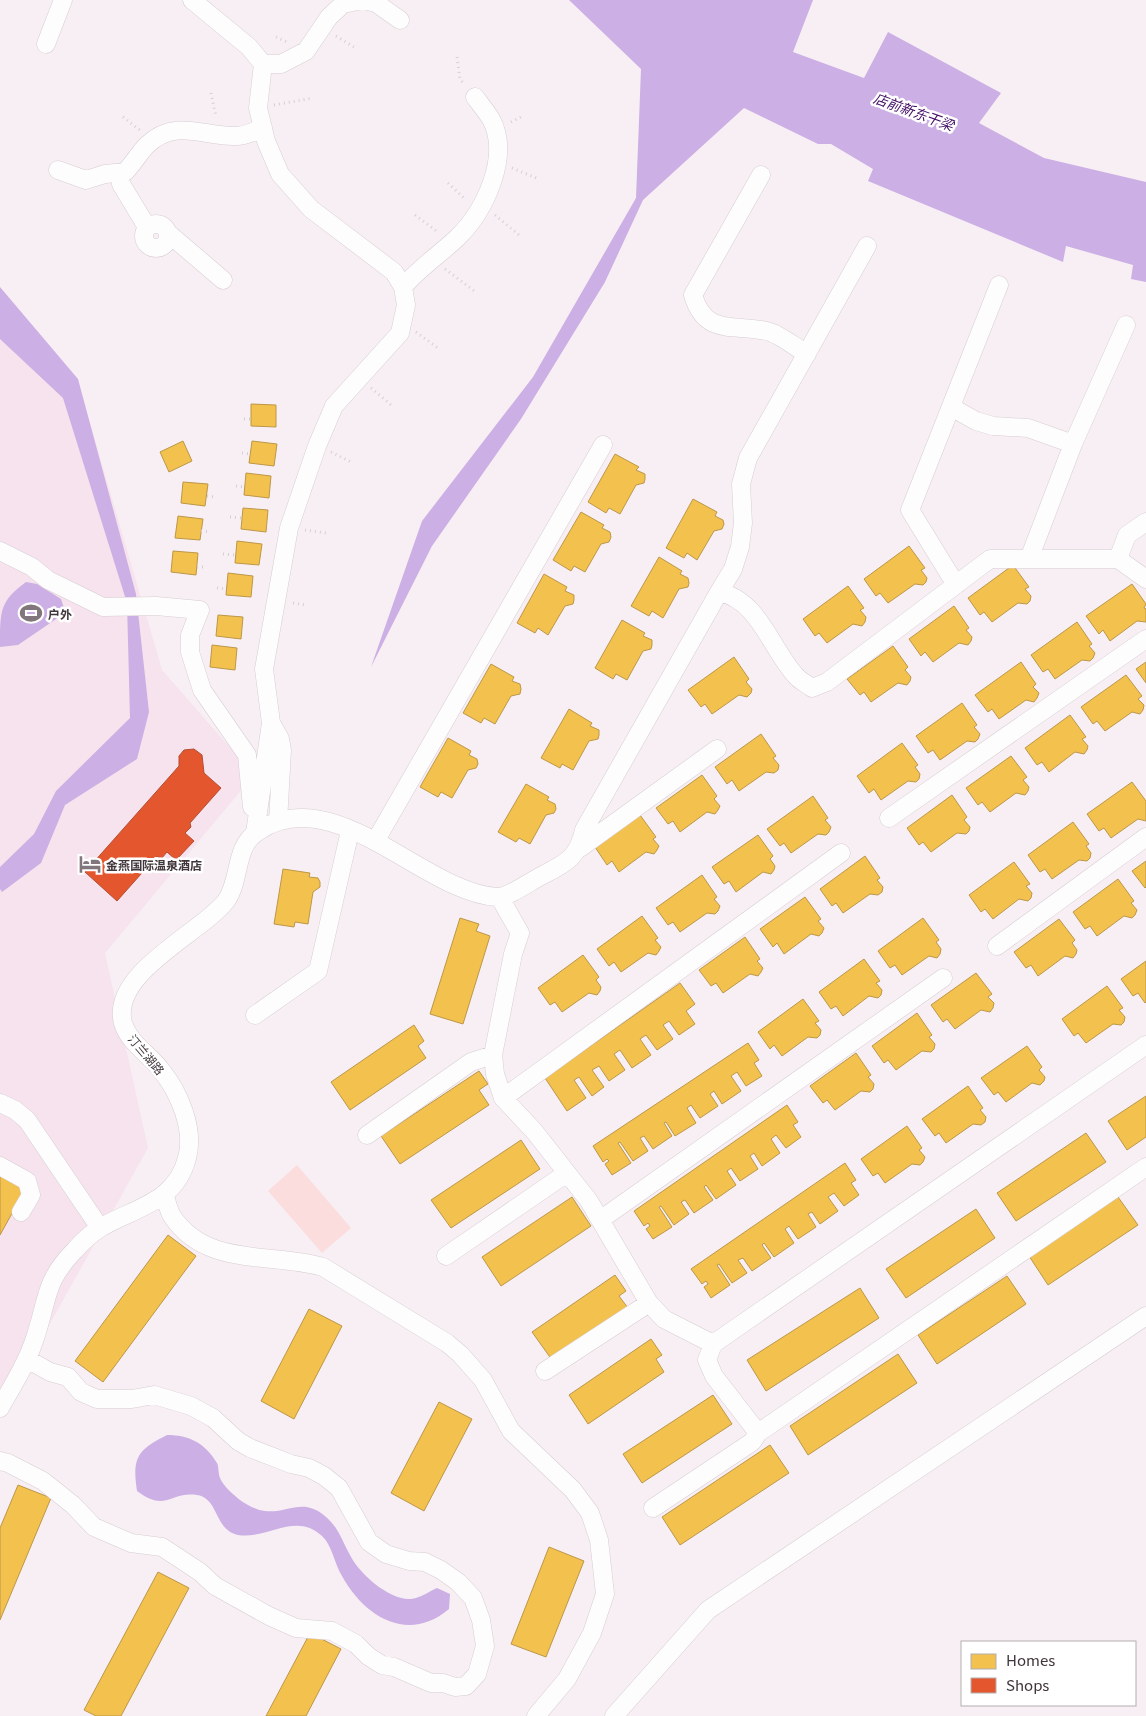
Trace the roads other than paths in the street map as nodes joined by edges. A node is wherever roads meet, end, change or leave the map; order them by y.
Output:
1 (63, 0) edge
2 (192, 0) edge
3 (363, 0) edge
4 (340, 2) edge
5 (400, 20) dead end
6 (46, 44) dead end
7 (263, 64) junction
8 (474, 97) road end
9 (263, 128) junction
10 (58, 170) dead end
11 (761, 174) dead end
12 (123, 178) junction
13 (867, 246) dead end
14 (223, 280) dead end
15 (399, 280) junction
16 (998, 285) dead end
17 (1126, 325) dead end
18 (807, 354) junction
19 (951, 407) junction
20 (1073, 444) junction
21 (603, 445) dead end
22 (1146, 522) edge
23 (0, 551) edge
24 (1029, 559) junction
25 (1118, 559) junction
26 (1146, 579) edge
27 (956, 585) junction
28 (719, 592) junction
29 (1146, 639) edge
30 (271, 724) junction
31 (718, 749) dead end
32 (889, 818) dead end
33 (278, 822) junction
34 (350, 831) junction
35 (255, 832) junction
36 (1146, 837) edge
37 (376, 840) junction
38 (580, 848) junction
39 (841, 853) dead end
40 (500, 898) junction
41 (997, 946) dead end
42 (943, 978) dead end
43 (255, 1015) dead end
44 (1146, 1045) edge
45 (493, 1055) junction
46 (503, 1098) junction
47 (0, 1102) edge
48 (367, 1136) dead end
49 (0, 1166) edge
50 (1146, 1167) edge
51 (567, 1173) junction
52 (164, 1194) junction
53 (21, 1212) dead end
54 (600, 1220) junction
55 (100, 1228) junction
56 (446, 1256) dead end
57 (649, 1303) junction
58 (1146, 1316) edge
59 (713, 1344) junction
60 (27, 1359) junction
61 (545, 1371) dead end
62 (0, 1408) edge
63 (758, 1433) junction
64 (0, 1461) edge
65 (653, 1508) dead end
66 (536, 1716) edge
67 (614, 1716) edge

1 - 6 street
2 - 7 street
3 - 4 street
3 - 5 street
4 - 7 street
7 - 9 street
8 - 15 street
9 - 12 street
9 - 15 street
10 - 12 street
11 - 18 street
12 - 14 street
13 - 18 street
15 - 30 street
16 - 19 street
17 - 20 street
18 - 28 street
19 - 20 street
19 - 27 street
20 - 24 street
21 - 37 street
22 - 25 street
23 - 35 street
24 - 25 street
24 - 27 street
25 - 26 street
27 - 28 street
28 - 38 street
29 - 32 street
30 - 33 street
30 - 35 street
31 - 38 street
33 - 34 street
33 - 35 street
34 - 37 street
34 - 43 street
35 - 52 street, 汀兰湖路
36 - 41 street
37 - 40 street
38 - 40 street
39 - 46 street
40 - 45 street
42 - 54 street
44 - 59 street
45 - 46 street
45 - 48 street
46 - 51 street
47 - 55 street
49 - 53 street
50 - 63 street
51 - 54 street
51 - 56 street
52 - 55 street, 汀兰湖路
52 - 66 street
54 - 57 street
55 - 60 street, 汀兰湖路
57 - 59 street
57 - 61 street
58 - 67 street
59 - 63 street
60 - 62 street, 汀兰湖路
60 - 64 street
63 - 65 street

